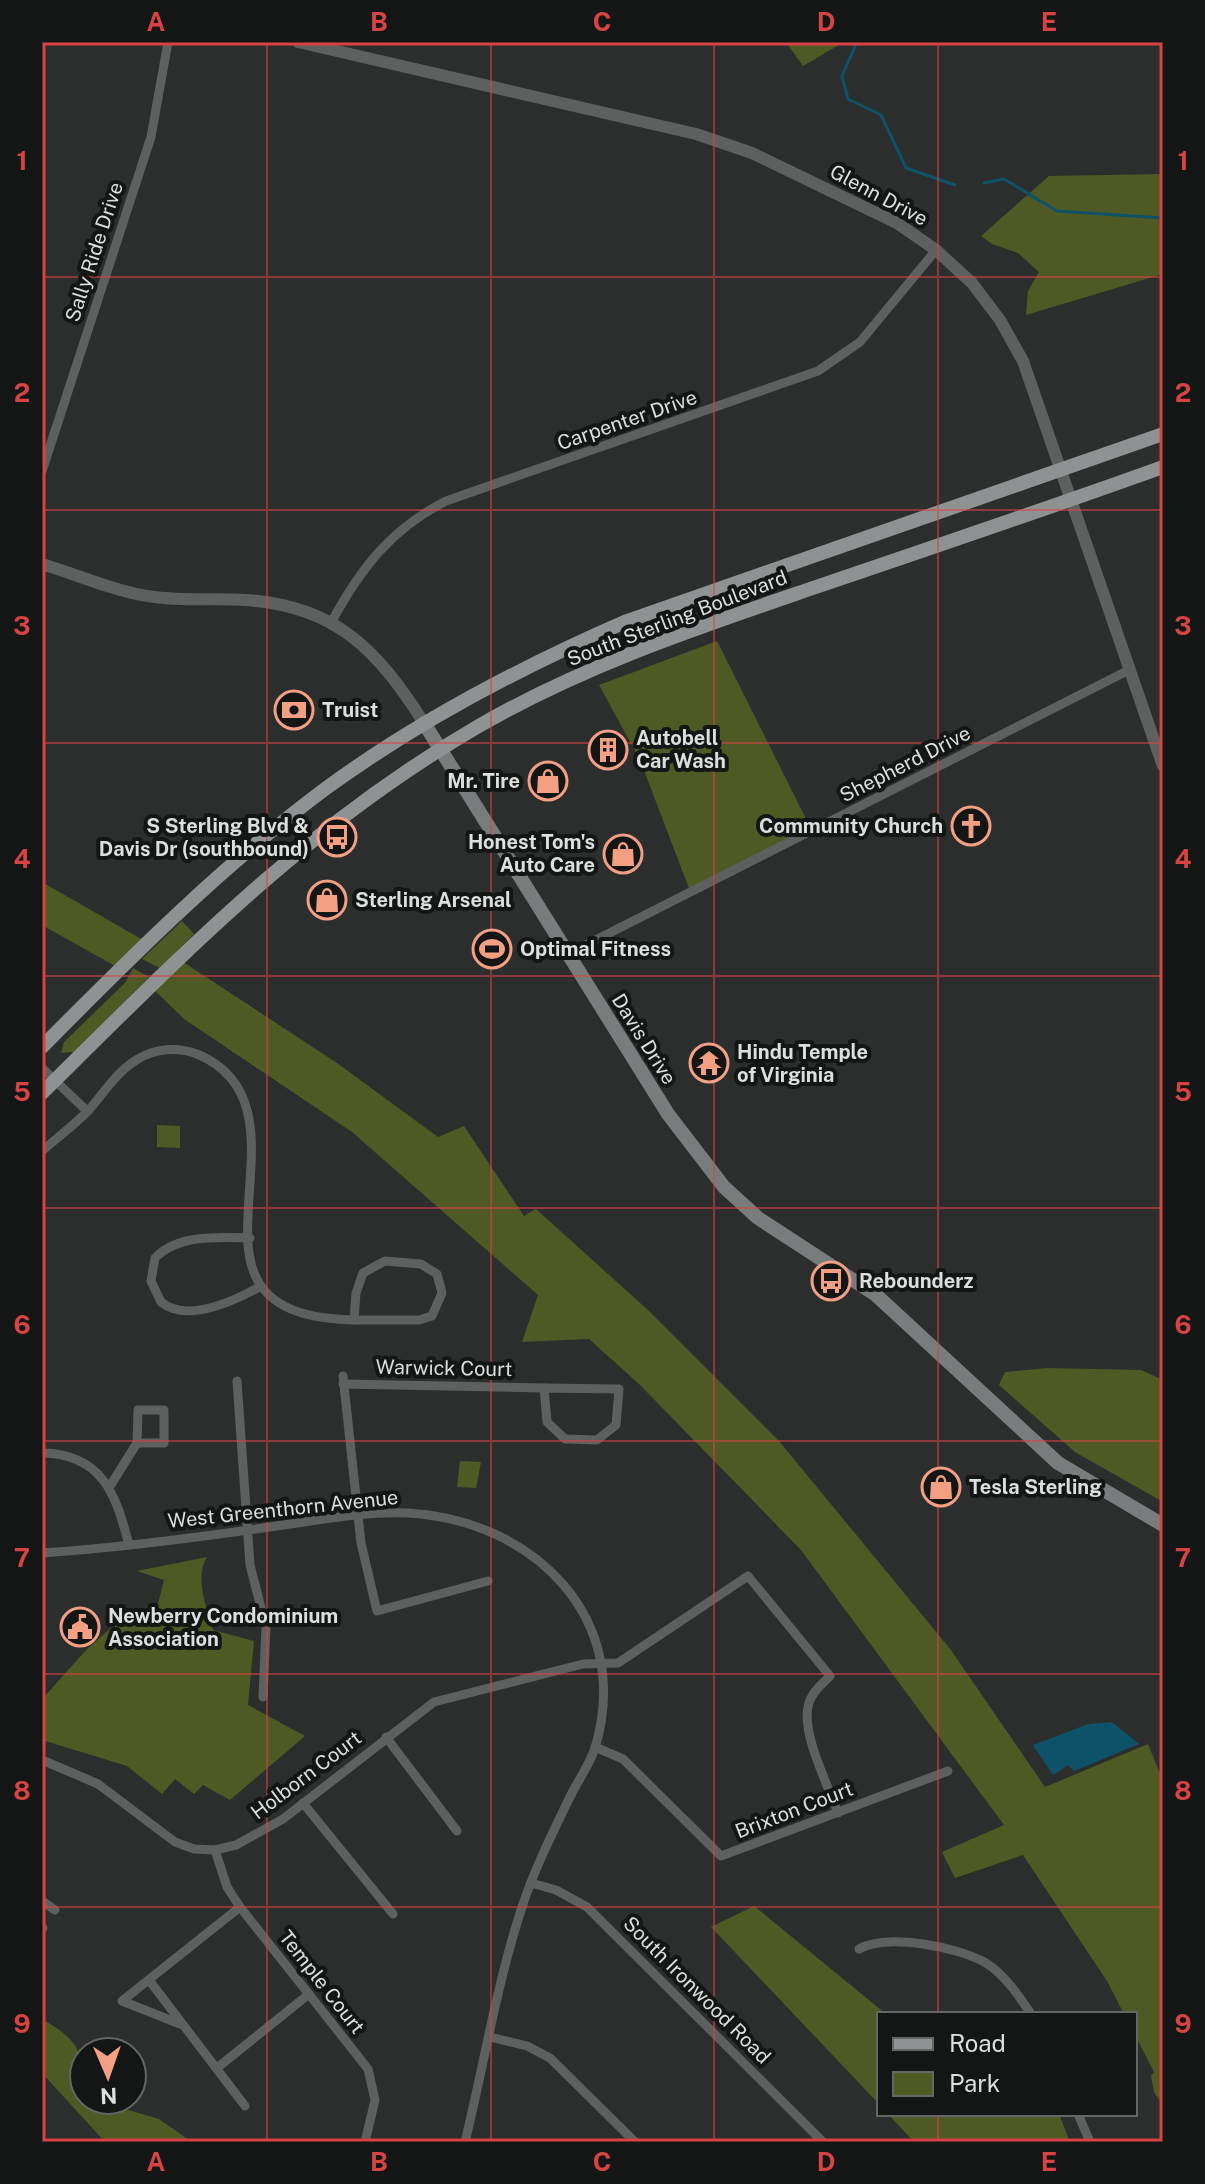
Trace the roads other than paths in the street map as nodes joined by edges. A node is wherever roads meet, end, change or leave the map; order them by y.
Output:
1 (168, 42) edge
2 (298, 42) edge
3 (936, 250) junction
4 (1163, 434) edge
5 (1163, 467) edge
6 (1062, 470) junction
7 (42, 471) edge
8 (1072, 500) junction
9 (42, 564) edge
10 (332, 621) junction
11 (1129, 670) junction
12 (424, 723) junction
13 (441, 750) junction
14 (1163, 766) edge
15 (568, 954) junction
16 (42, 1047) edge
17 (42, 1068) edge
18 (56, 1080) junction
19 (42, 1093) edge
20 (87, 1111) junction
21 (42, 1151) edge
22 (250, 1238) junction
23 (261, 1286) junction
24 (354, 1320) junction
25 (237, 1381) dead end
26 (544, 1388) junction
27 (137, 1443) junction
28 (42, 1453) edge
29 (110, 1486) junction
30 (357, 1516) junction
31 (1163, 1525) edge
32 (247, 1531) junction
33 (129, 1545) junction
34 (42, 1553) edge
35 (488, 1581) dead end
36 (602, 1664) junction
37 (263, 1697) dead end
38 (386, 1737) junction
39 (595, 1747) junction
40 (42, 1760) edge
41 (948, 1771) dead end
42 (303, 1803) junction
43 (838, 1813) junction
44 (457, 1831) dead end
45 (215, 1850) junction
46 (531, 1883) junction
47 (42, 1901) edge
48 (240, 1907) junction
49 (55, 1910) dead end
50 (393, 1914) dead end
51 (859, 1949) dead end
52 (149, 1980) junction
53 (309, 1994) junction
54 (1030, 2012) edge
55 (180, 2024) junction
56 (490, 2037) junction
57 (217, 2068) junction
58 (245, 2106) dead end
59 (1079, 2116) edge
60 (365, 2142) edge
61 (465, 2142) edge
62 (635, 2142) edge
63 (823, 2142) edge
64 (1090, 2142) edge

1 - 7 street, Sally Ride Drive
2 - 3 street, Glenn Drive
3 - 6 street, Glenn Drive
3 - 10 street, Carpenter Drive
4 - 6 main road, South Sterling Boulevard
5 - 8 main road, South Sterling Boulevard
6 - 8 street, Glenn Drive
6 - 12 main road, South Sterling Boulevard
8 - 11 street, Glenn Drive
8 - 13 main road, South Sterling Boulevard
9 - 10 street, Davis Drive
10 - 12 street, Davis Drive
11 - 14 street, Glenn Drive
11 - 15 street, Shepherd Drive
12 - 13 main road, Davis Drive
12 - 16 main road, South Sterling Boulevard
13 - 15 main road, Davis Drive
13 - 18 main road, South Sterling Boulevard
15 - 31 main road, Davis Drive
17 - 18 street
18 - 19 main road, South Sterling Boulevard
18 - 20 street
20 - 21 street
20 - 22 street
22 - 23 street
22 - 23 street
23 - 24 street
24 - 24 street
25 - 32 street
26 - 26 street, Warwick Court
26 - 30 street, Warwick Court
27 - 27 street
27 - 29 street
28 - 29 street
29 - 33 street
30 - 32 street, West Greenthorn Avenue
30 - 35 street
30 - 36 street, West Greenthorn Avenue
32 - 33 street, West Greenthorn Avenue
32 - 37 street
33 - 34 street, West Greenthorn Avenue
36 - 38 street, Holborn Court
36 - 39 street, West Greenthorn Avenue
36 - 43 street, Holborn Court
38 - 42 street, Holborn Court
38 - 44 street
39 - 43 street, Brixton Court
39 - 46 street, West Greenthorn Avenue
40 - 45 street
41 - 43 street, Brixton Court
42 - 45 street, Holborn Court
42 - 50 street
45 - 48 street, Temple Court
46 - 56 street, West Greenthorn Avenue
46 - 63 street, South Ironwood Road
47 - 49 street
48 - 52 street
48 - 53 street, Temple Court
51 - 54 street
52 - 55 street
52 - 55 street
53 - 57 street
53 - 60 street, Temple Court
55 - 57 street
56 - 61 street, West Greenthorn Avenue
56 - 62 street
57 - 58 street
59 - 64 street

